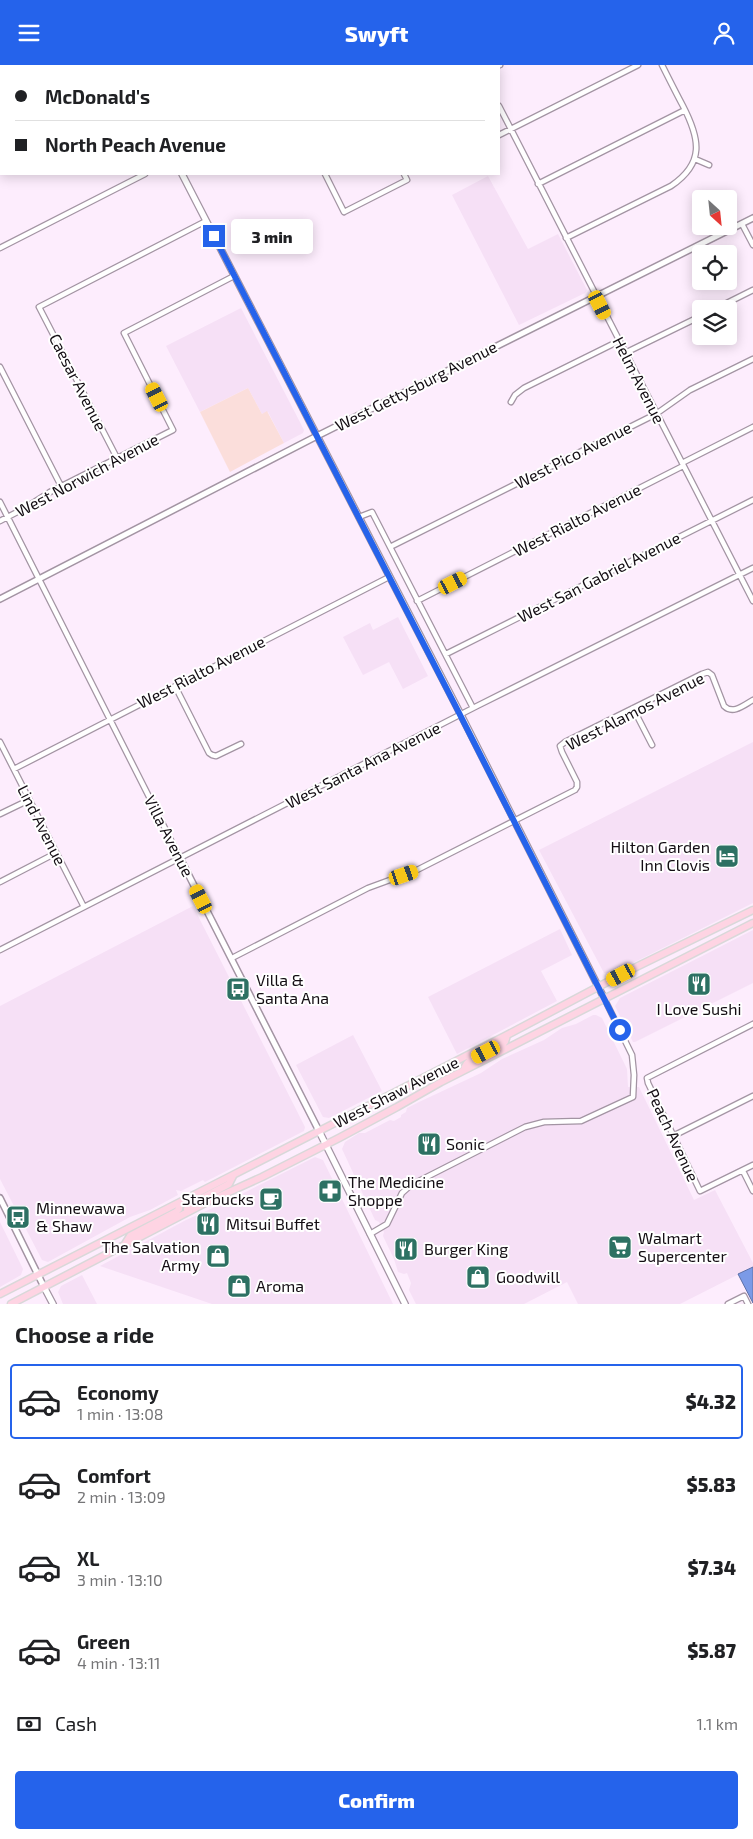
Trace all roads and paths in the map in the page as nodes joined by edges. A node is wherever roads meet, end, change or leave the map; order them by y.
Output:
1 (638, 65) edge
2 (662, 65) edge
3 (500, 108) edge
4 (685, 110) junction
5 (511, 129) junction
6 (500, 134) edge
7 (695, 159) junction
8 (709, 165) dead end
9 (144, 175) edge
10 (183, 175) edge
11 (326, 175) edge
12 (404, 175) edge
13 (538, 184) junction
14 (753, 218) edge
15 (206, 221) junction
16 (742, 223) junction
17 (566, 238) junction
18 (753, 245) edge
19 (0, 248) edge
20 (234, 276) junction
21 (753, 290) edge
22 (596, 297) junction
23 (733, 300) edge
24 (692, 320) edge
25 (619, 341) junction
26 (625, 353) junction
27 (753, 359) edge
28 (0, 367) edge
29 (511, 402) dead end
30 (656, 414) junction
31 (753, 427) edge
32 (317, 436) junction
33 (117, 458) junction
34 (682, 465) junction
35 (61, 486) junction
36 (753, 500) edge
37 (0, 502) edge
38 (8, 517) junction
39 (359, 517) junction
40 (0, 521) edge
41 (711, 521) junction
42 (390, 547) junction
43 (753, 567) edge
44 (740, 574) junction
45 (389, 577) junction
46 (39, 579) junction
47 (0, 599) edge
48 (418, 601) junction
49 (753, 601) edge
50 (446, 654) junction
51 (175, 685) junction
52 (753, 700) edge
53 (473, 708) junction
54 (633, 708) junction
55 (461, 715) junction
56 (110, 719) junction
57 (0, 742) edge
58 (241, 744) dead end
59 (652, 745) dead end
60 (14, 769) junction
61 (29, 799) junction
62 (0, 814) edge
63 (514, 821) junction
64 (56, 853) junction
65 (180, 858) junction
66 (0, 882) edge
67 (84, 907) junction
68 (753, 910) edge
69 (753, 923) edge
70 (0, 951) edge
71 (232, 958) junction
72 (599, 986) junction
73 (605, 999) junction
74 (753, 1024) edge
75 (507, 1035) junction
76 (464, 1070) junction
77 (753, 1096) edge
78 (320, 1131) junction
79 (673, 1136) junction
80 (326, 1144) junction
81 (753, 1165) edge
82 (743, 1171) junction
83 (233, 1176) junction
84 (753, 1191) edge
85 (0, 1198) edge
86 (180, 1203) junction
87 (188, 1212) junction
88 (370, 1234) junction
89 (125, 1245) junction
90 (38, 1275) junction
91 (44, 1287) junction
92 (0, 1294) edge
93 (12, 1304) edge
94 (53, 1304) edge
95 (405, 1304) edge
96 (728, 1304) edge
97 (748, 1304) edge

1 - 5 street
2 - 4 street
3 - 5 street, Helm Avenue
4 - 7 street
4 - 13 street
5 - 6 street
5 - 13 street, Helm Avenue
7 - 8 street
7 - 17 street
9 - 19 street
10 - 15 main road
11 - 12 street
13 - 17 street, Helm Avenue
14 - 16 street, West Gettysburg Avenue
15 - 20 main road
15 - 33 street, Caesar Avenue
16 - 18 street
16 - 22 street, West Gettysburg Avenue
17 - 22 street, Helm Avenue
20 - 32 main road
20 - 33 street, West Norwich Avenue
21 - 23 street
22 - 25 street, Helm Avenue
22 - 32 street, West Gettysburg Avenue
24 - 26 street
25 - 26 street, Helm Avenue
25 - 29 street
26 - 30 street, Helm Avenue
27 - 30 street, West Pico Avenue
28 - 35 street
30 - 34 street, Helm Avenue
30 - 42 street, West Pico Avenue
31 - 34 street, West Rialto Avenue
32 - 39 main road
32 - 46 street, West Gettysburg Avenue
33 - 35 street, West Norwich Avenue
34 - 41 street, Helm Avenue
34 - 48 street, West Rialto Avenue
35 - 38 street, West Norwich Avenue
36 - 41 street, West San Gabriel Avenue
37 - 38 street, Villa Avenue
38 - 40 street, West Norwich Avenue
38 - 46 street, Villa Avenue
39 - 42 street
39 - 45 main road
41 - 44 street, Helm Avenue
41 - 50 street, West San Gabriel Avenue
42 - 48 street
43 - 44 street, West Santa Ana Avenue
44 - 49 street, Helm Avenue
44 - 53 street, West Santa Ana Avenue
45 - 51 street, West Rialto Avenue
45 - 55 main road
46 - 47 street, West Gettysburg Avenue
46 - 56 street, Villa Avenue
48 - 50 street
50 - 53 street
51 - 56 street, West Rialto Avenue
51 - 58 street
52 - 54 street, West Alamos Avenue
53 - 55 street, West Santa Ana Avenue
54 - 59 street
54 - 63 street, West Alamos Avenue
55 - 63 main road
55 - 65 street, West Santa Ana Avenue
56 - 60 street, West Rialto Avenue
56 - 65 street, Villa Avenue
57 - 60 street, Lind Avenue
60 - 61 street, Lind Avenue
61 - 62 street
61 - 64 street, Lind Avenue
63 - 71 street, West Alamos Avenue
63 - 72 main road
64 - 66 street
64 - 67 street, Lind Avenue
65 - 67 street, West Santa Ana Avenue
65 - 71 street, Villa Avenue
67 - 70 street, West Santa Ana Avenue
68 - 72 main road, West Shaw Avenue
69 - 73 main road, West Shaw Avenue
71 - 78 street, Villa Avenue
72 - 73 main road
72 - 75 main road, West Shaw Avenue
73 - 76 main road, West Shaw Avenue
73 - 88 street
74 - 79 street, Peach Avenue
75 - 76 main road
75 - 78 main road, West Shaw Avenue
76 - 80 main road, West Shaw Avenue
77 - 79 street
78 - 80 main road, Villa Avenue
78 - 83 main road, West Shaw Avenue
79 - 82 street, Peach Avenue
80 - 87 main road, West Shaw Avenue
80 - 88 main road, Villa Avenue
81 - 82 street
82 - 84 street
83 - 86 main road, West Shaw Avenue
83 - 87 main road
85 - 90 street
86 - 89 main road
86 - 90 main road, West Shaw Avenue
87 - 89 main road, West Shaw Avenue
88 - 95 main road, Villa Avenue
89 - 91 main road, West Shaw Avenue
90 - 91 street
90 - 92 main road, West Shaw Avenue
91 - 93 main road, West Shaw Avenue
91 - 94 main road
96 - 97 street

